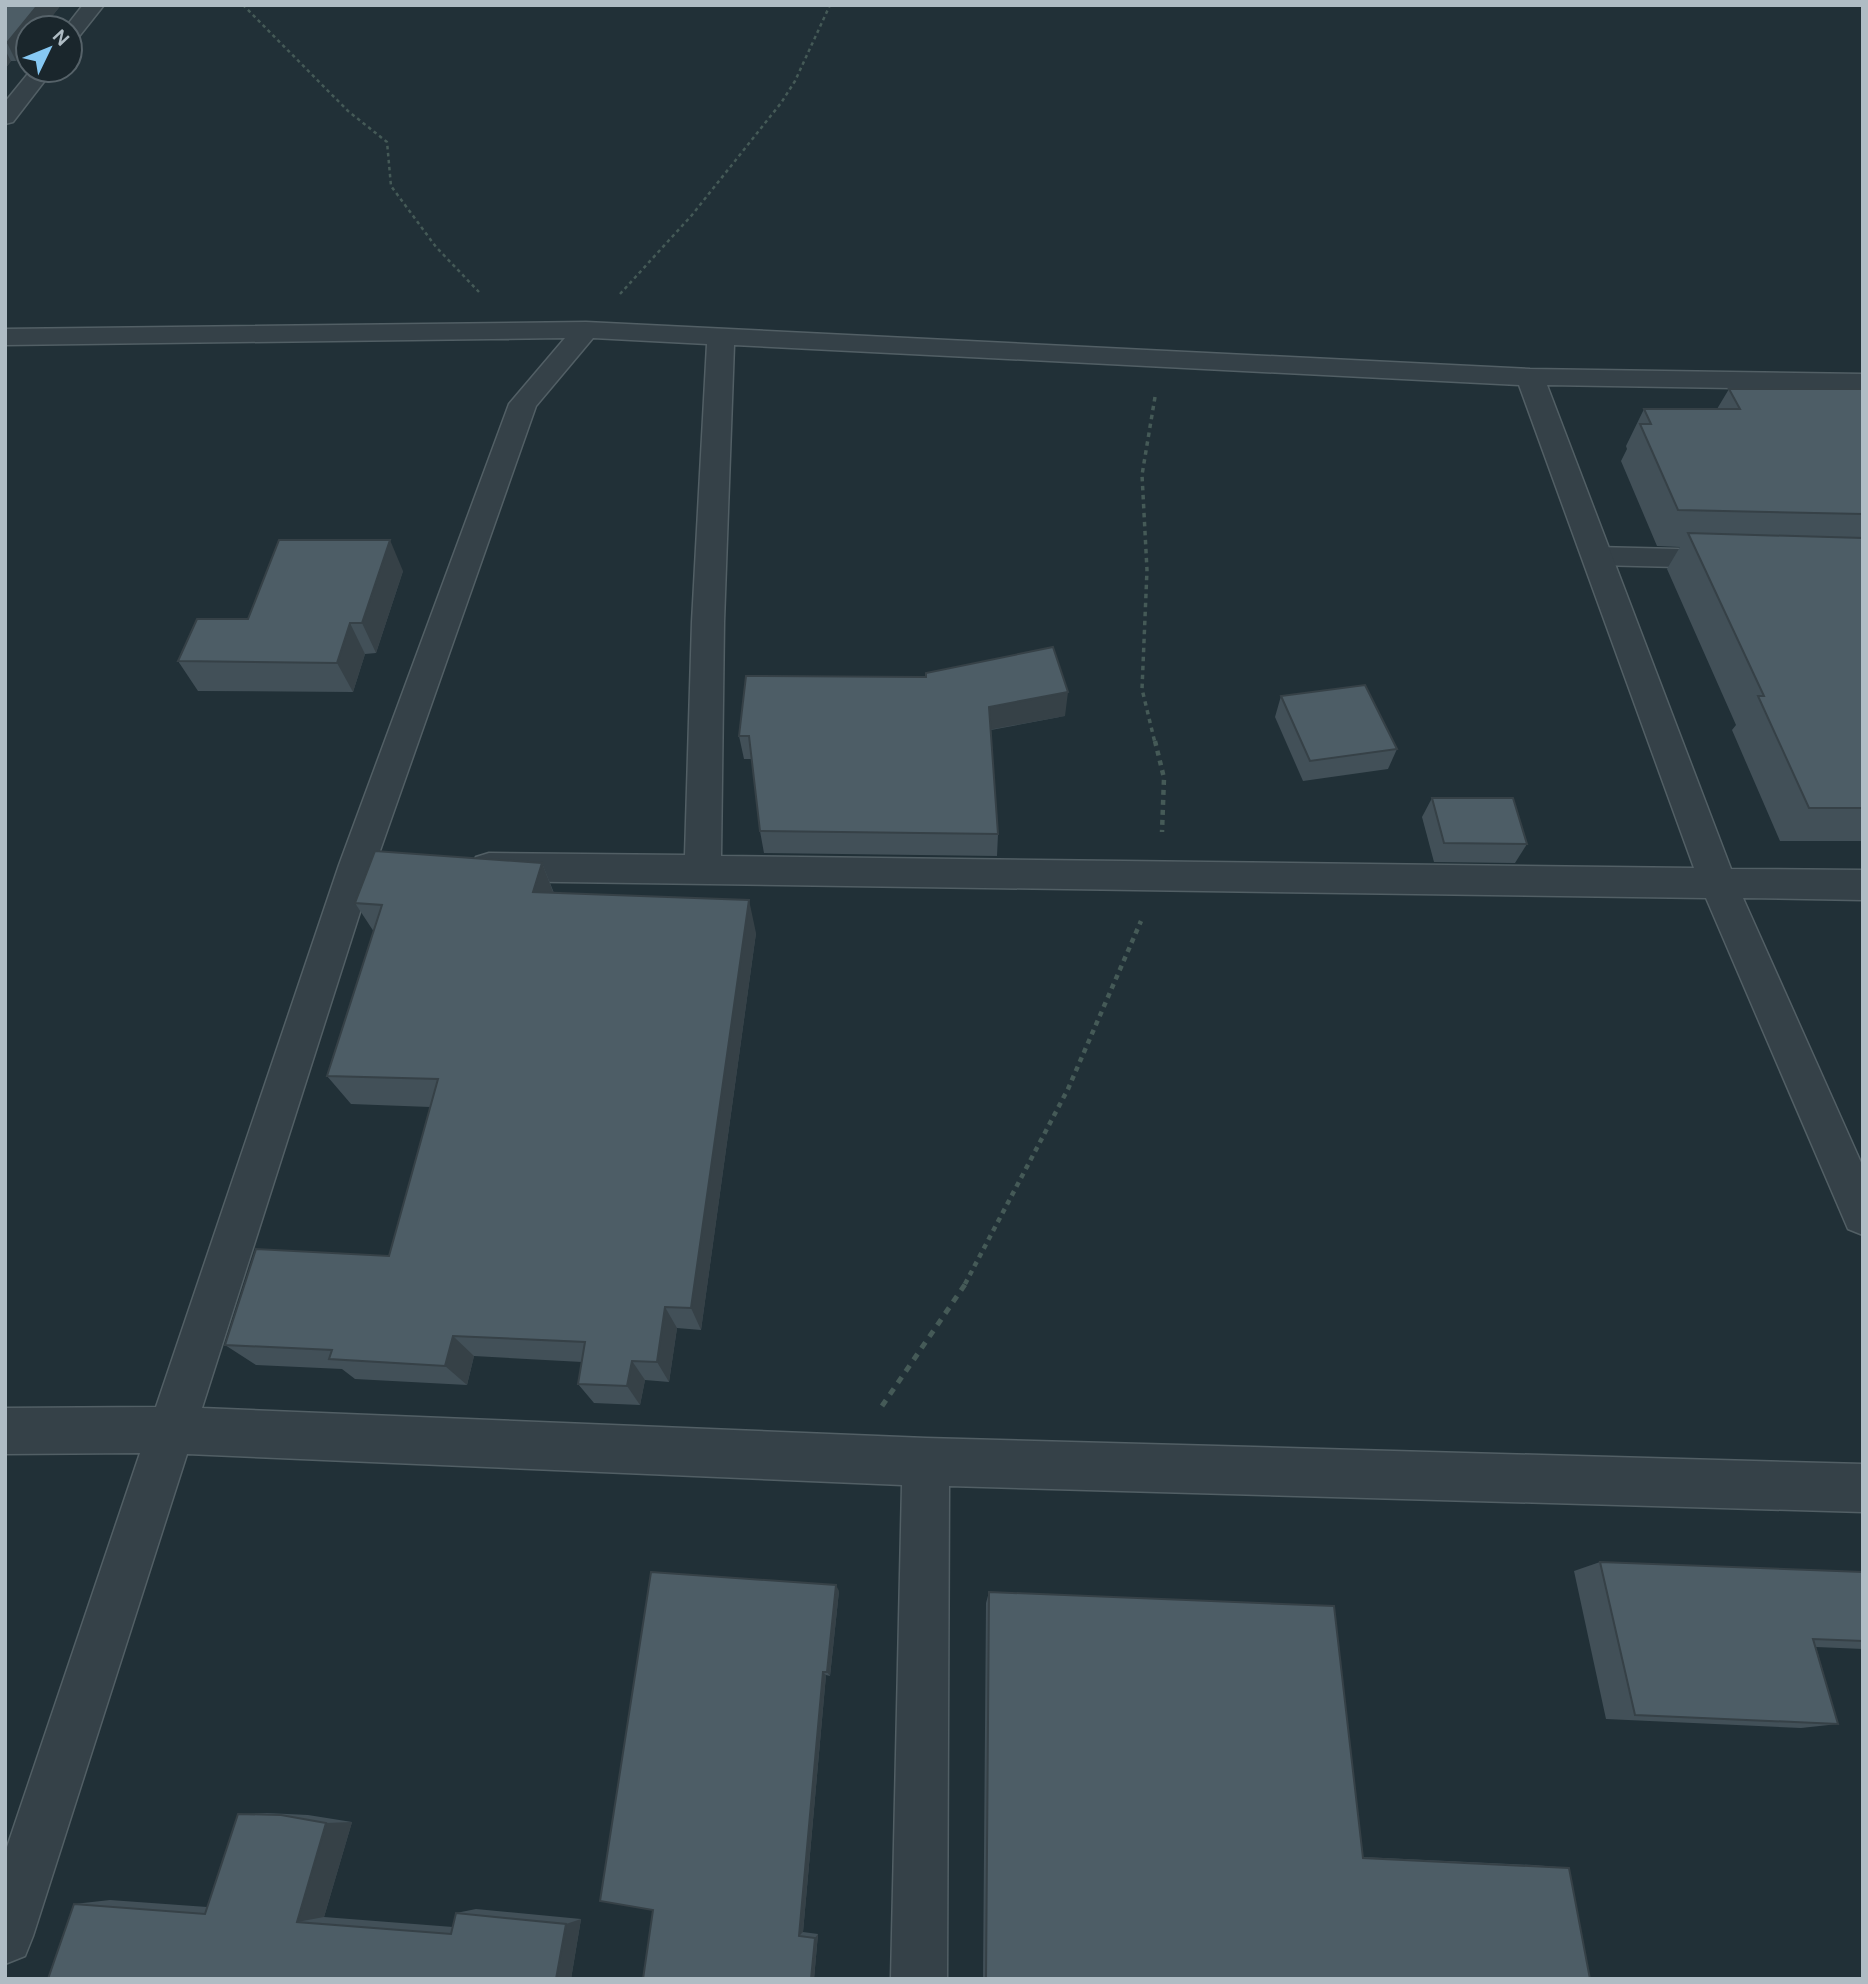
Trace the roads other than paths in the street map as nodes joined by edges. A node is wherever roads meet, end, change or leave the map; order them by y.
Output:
1 (31, 84) edge
2 (5, 117) edge
3 (586, 330) junction
4 (5, 337) edge
5 (721, 337) junction
6 (1530, 377) junction
7 (1863, 382) edge
8 (1596, 556) junction
9 (1743, 560) edge
10 (454, 866) edge
11 (704, 870) junction
12 (1718, 883) junction
13 (1863, 885) edge
14 (1863, 1215) edge
15 (171, 1430) junction
16 (5, 1431) edge
17 (926, 1462) junction
18 (1863, 1488) edge
19 (5, 1936) edge
20 (919, 1979) edge

1 - 2 street
3 - 4 street
3 - 5 street
3 - 15 street
5 - 6 street
5 - 11 street
6 - 7 street
6 - 8 street
8 - 9 lane
8 - 12 street
10 - 11 street
11 - 12 street
12 - 13 street
12 - 14 street
15 - 16 street
15 - 17 street
15 - 19 street
17 - 18 street
17 - 20 street

